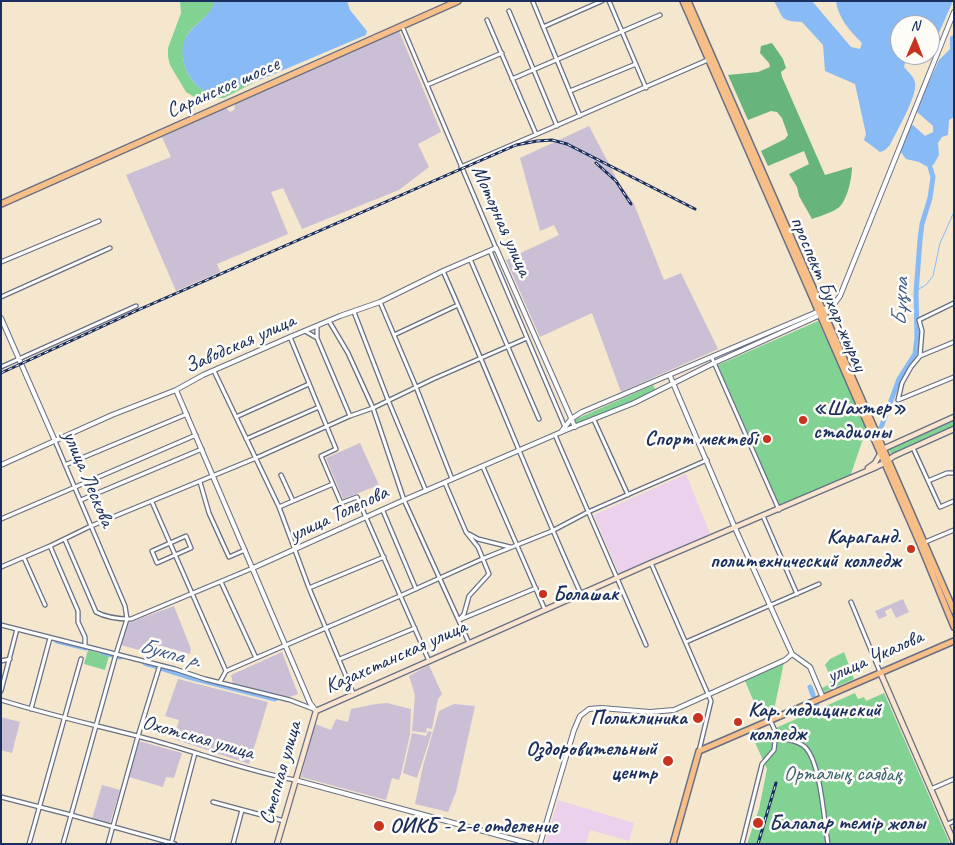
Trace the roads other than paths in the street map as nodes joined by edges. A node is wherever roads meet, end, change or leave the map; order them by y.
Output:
1 (458, 1) edge
2 (602, 1) edge
3 (608, 1) edge
4 (683, 1) edge
5 (688, 1) edge
6 (532, 2) edge
7 (509, 11) dead end
8 (954, 12) edge
9 (660, 15) dead end
10 (487, 20) dead end
11 (402, 26) junction
12 (543, 27) junction
13 (622, 32) junction
14 (502, 53) junction
15 (711, 59) junction
16 (557, 60) junction
17 (636, 64) junction
18 (534, 70) junction
19 (512, 79) junction
20 (427, 86) junction
21 (646, 88) junction
22 (570, 91) junction
23 (580, 116) junction
24 (557, 126) junction
25 (536, 134) junction
26 (460, 166) junction
27 (1, 204) edge
28 (98, 222) dead end
29 (110, 248) dead end
30 (496, 248) junction
31 (490, 251) junction
32 (470, 259) junction
33 (1, 262) edge
34 (443, 271) junction
35 (1, 297) edge
36 (380, 302) junction
37 (954, 303) edge
38 (458, 305) junction
39 (136, 306) dead end
40 (354, 312) junction
41 (821, 313) junction
42 (1, 318) edge
43 (328, 321) junction
44 (318, 326) junction
45 (305, 331) junction
46 (394, 335) junction
47 (290, 338) junction
48 (317, 338) junction
49 (527, 338) junction
50 (954, 342) edge
51 (508, 346) junction
52 (920, 356) junction
53 (481, 358) junction
54 (712, 358) junction
55 (19, 359) junction
56 (714, 363) junction
57 (1, 367) edge
58 (214, 371) junction
59 (670, 376) junction
60 (954, 377) edge
61 (309, 384) junction
62 (673, 384) junction
63 (416, 387) junction
64 (176, 390) junction
65 (388, 400) junction
66 (319, 407) junction
67 (373, 408) junction
68 (187, 414) junction
69 (350, 416) junction
70 (236, 417) junction
71 (954, 417) edge
72 (570, 419) junction
73 (539, 420) dead end
74 (594, 420) junction
75 (327, 426) junction
76 (575, 427) junction
77 (565, 428) junction
78 (954, 429) edge
79 (196, 435) junction
80 (555, 435) junction
81 (246, 439) junction
82 (55, 441) junction
83 (912, 448) junction
84 (202, 449) junction
85 (519, 451) junction
86 (881, 451) junction
87 (256, 458) junction
88 (707, 460) junction
89 (886, 462) junction
90 (1, 465) edge
91 (65, 465) junction
92 (483, 467) junction
93 (863, 472) junction
94 (954, 472) edge
95 (282, 475) dead end
96 (214, 477) junction
97 (452, 480) junction
98 (928, 481) junction
99 (200, 482) junction
100 (445, 483) junction
101 (333, 484) junction
102 (75, 486) junction
103 (426, 491) junction
104 (628, 496) junction
105 (80, 500) junction
106 (404, 500) junction
107 (293, 501) junction
108 (954, 501) edge
109 (152, 502) junction
110 (279, 507) junction
111 (779, 510) junction
112 (383, 511) junction
113 (588, 512) junction
114 (763, 516) junction
115 (366, 518) junction
116 (1, 519) edge
117 (91, 526) junction
118 (735, 528) junction
119 (552, 530) junction
120 (954, 530) edge
121 (466, 532) junction
122 (65, 540) junction
123 (169, 543) junction
124 (922, 544) junction
125 (518, 545) junction
126 (50, 546) junction
127 (511, 548) junction
128 (245, 550) junction
129 (294, 551) junction
130 (174, 555) junction
131 (384, 557) junction
132 (24, 558) junction
133 (482, 559) junction
134 (651, 563) junction
135 (1, 567) edge
136 (253, 568) junction
137 (439, 578) junction
138 (617, 579) junction
139 (221, 582) junction
140 (819, 584) dead end
141 (309, 588) junction
142 (536, 588) junction
143 (416, 589) junction
144 (192, 594) junction
145 (581, 594) junction
146 (797, 594) junction
147 (400, 596) junction
148 (852, 602) dead end
149 (45, 605) dead end
150 (771, 605) junction
151 (545, 610) junction
152 (952, 614) edge
153 (128, 619) junction
154 (460, 620) junction
155 (2, 626) edge
156 (325, 628) junction
157 (414, 628) junction
158 (954, 628) edge
159 (17, 629) junction
160 (50, 638) junction
161 (954, 640) edge
162 (686, 642) junction
163 (469, 643) junction
164 (85, 645) junction
165 (286, 645) junction
166 (646, 645) dead end
167 (116, 654) junction
168 (792, 654) junction
169 (256, 658) junction
170 (10, 659) junction
171 (81, 659) dead end
172 (340, 659) junction
173 (1, 661) edge
174 (429, 661) junction
175 (159, 668) dead end
176 (226, 671) junction
177 (880, 672) junction
178 (220, 682) junction
179 (1, 691) edge
180 (353, 693) junction
181 (709, 695) junction
182 (823, 698) junction
183 (1, 700) edge
184 (31, 709) junction
185 (316, 711) junction
186 (64, 718) junction
187 (770, 720) junction
188 (97, 726) junction
189 (776, 733) junction
190 (138, 736) junction
191 (699, 751) junction
192 (195, 753) junction
193 (295, 780) junction
194 (954, 780) edge
195 (931, 789) junction
196 (1, 797) edge
197 (213, 802) dead end
198 (40, 807) junction
199 (242, 810) junction
200 (72, 814) junction
201 (284, 821) junction
202 (954, 821) edge
203 (946, 825) junction
204 (113, 826) junction
205 (954, 842) edge
206 (172, 843) edge
207 (29, 844) edge
208 (63, 844) edge
209 (108, 844) edge
210 (233, 844) edge
211 (277, 844) edge
212 (531, 844) edge
213 (540, 844) edge
214 (673, 844) edge
215 (742, 844) edge
216 (828, 844) edge

1 - 11 highway, Саранское шоссе
2 - 12 street
3 - 13 street
4 - 15 main road, проспект Бухар-жырау
5 - 15 main road, проспект Бухар-жырау
6 - 12 street
7 - 18 street
8 - 41 street
9 - 13 street
10 - 14 street
11 - 20 street, Моторная улица
11 - 27 highway, Саранское шоссе
12 - 16 street
13 - 16 street
13 - 17 street
14 - 19 street
14 - 20 street
15 - 21 street
15 - 41 main road, проспект Бухар-жырау
16 - 18 street
16 - 22 street
17 - 21 street
17 - 22 street
18 - 19 street
18 - 24 street
19 - 25 street
20 - 26 street, Моторная улица
21 - 23 street
22 - 23 street
23 - 24 street
24 - 25 street
25 - 26 street
26 - 30 street, Моторная улица
28 - 33 street
29 - 35 street
30 - 31 street, Заводская улица
30 - 72 street, Моторная улица
31 - 32 street, Заводская улица
31 - 49 street, Моторная улица
32 - 34 street, Заводская улица
32 - 51 street
34 - 36 street, Заводская улица
34 - 38 street
36 - 40 street, Заводская улица
36 - 46 street
37 - 52 street
38 - 46 street
38 - 53 street
39 - 55 street
40 - 43 street, Заводская улица
40 - 65 street
41 - 54 street
41 - 56 street, улица Толепова
41 - 86 main road, проспект Бухар-жырау
42 - 55 street, улица Лескова
43 - 44 street, Заводская улица
43 - 67 street
44 - 45 street, Заводская улица
44 - 48 street
45 - 47 street, Заводская улица
45 - 48 street
46 - 63 street
47 - 58 street, Заводская улица
47 - 61 street
48 - 69 street
49 - 51 street
49 - 77 street, Моторная улица
50 - 52 street
51 - 53 street
51 - 73 street
52 - 60 street
53 - 63 street
53 - 85 street
54 - 56 street
54 - 59 street
55 - 57 street
55 - 82 street, улица Лескова
56 - 62 street, улица Толепова
56 - 111 street
58 - 64 street, Заводская улица
58 - 70 street
59 - 62 street
59 - 72 street
61 - 66 street
61 - 70 street
62 - 74 street, улица Толепова
62 - 88 street
63 - 65 street
63 - 97 street
64 - 68 street
64 - 82 street, Заводская улица
65 - 67 street
65 - 103 street
66 - 75 street
66 - 81 street
67 - 69 street
67 - 106 street
68 - 79 street
68 - 91 street
69 - 75 street
70 - 81 street
71 - 86 main road
72 - 76 street, Моторная улица
72 - 77 street
74 - 76 street, улица Толепова
74 - 104 street
75 - 87 street
75 - 101 street
76 - 77 street, улица Толепова
77 - 80 street, улица Толепова
78 - 83 main road, Казахстанская улица
79 - 84 street
79 - 102 street
80 - 85 street, улица Толепова
80 - 113 street
81 - 87 street
82 - 90 street, Заводская улица
82 - 91 street, улица Лескова
83 - 89 main road, Казахстанская улица
83 - 98 street
84 - 96 street
84 - 105 street
85 - 92 street, улица Толепова
85 - 119 street
86 - 89 main road, проспект Бухар-жырау
86 - 93 main road
87 - 96 street
87 - 110 street
88 - 104 street
88 - 118 street
89 - 93 main road, Казахстанская улица
89 - 124 main road, проспект Бухар-жырау
91 - 102 street, улица Лескова
92 - 97 street, улица Толепова
92 - 125 street
93 - 111 main road, Казахстанская улица
94 - 98 street
95 - 107 street
96 - 99 street
96 - 128 street
97 - 100 street, улица Толепова
98 - 108 street
99 - 109 street
99 - 128 street
100 - 103 street, улица Толепова
100 - 121 street
101 - 107 street
101 - 115 street
102 - 105 street, улица Лескова
102 - 116 street
103 - 106 street, улица Толепова
104 - 113 street
105 - 117 street, улица Лескова
106 - 112 street, улица Толепова
106 - 137 street
107 - 110 street
109 - 117 street
109 - 123 street
110 - 129 street
111 - 114 main road, Казахстанская улица
112 - 115 street, улица Толепова
112 - 143 street
113 - 119 street
113 - 138 street
114 - 118 main road, Казахстанская улица
114 - 146 street
115 - 129 street, улица Толепова
115 - 131 street
117 - 122 street
117 - 153 street, улица Лескова
118 - 134 main road, Казахстанская улица
118 - 150 street
119 - 125 street
119 - 145 street
120 - 124 street
121 - 127 street
121 - 133 street
122 - 126 street
122 - 153 street
123 - 130 street
123 - 130 street
123 - 130 street
124 - 152 main road, проспект Бухар-жырау
125 - 127 street
125 - 142 street
126 - 132 street
126 - 164 street
127 - 133 street
128 - 136 street
129 - 136 street, улица Толепова
129 - 141 street
130 - 144 street
131 - 141 street
131 - 147 street
132 - 135 street
132 - 149 street
133 - 137 street
133 - 154 street
134 - 138 main road, Казахстанская улица
134 - 162 street
136 - 139 street, улица Толепова
136 - 165 street
137 - 143 street
137 - 154 street
138 - 145 main road, Казахстанская улица
138 - 166 street
139 - 144 street, улица Толепова
139 - 169 street
140 - 146 street
141 - 156 street
142 - 151 street
142 - 154 street
143 - 147 street
144 - 153 street, улица Толепова
144 - 176 street
145 - 151 main road, Казахстанская улица
146 - 150 street
147 - 156 street
147 - 157 street
148 - 177 street
150 - 162 street
150 - 168 street
151 - 163 main road, Казахстанская улица
152 - 158 main road, проспект Бухар-жырау
153 - 167 street
154 - 163 street
155 - 159 street, Казахстанская улица
156 - 165 street
156 - 172 street
157 - 172 street
157 - 174 street
159 - 160 street, Казахстанская улица
159 - 170 street
160 - 164 street, Казахстанская улица
160 - 184 street
161 - 177 main road, улица Чкалова
162 - 181 street
163 - 174 main road, Казахстанская улица
164 - 167 street, Казахстанская улица
165 - 169 street
165 - 185 street
167 - 178 street, Казахстанская улица
167 - 188 street
168 - 181 street
168 - 182 street
169 - 176 street
170 - 173 street
170 - 179 street
171 - 186 street
172 - 180 street
174 - 180 main road, Казахстанская улица
175 - 190 street
176 - 178 street
177 - 182 main road, улица Чкалова
177 - 195 main road
178 - 185 street, Казахстанская улица
180 - 185 main road, Казахстанская улица
181 - 191 street
181 - 213 street
182 - 187 main road, улица Чкалова
183 - 184 street, Охотская улица
184 - 186 street, Охотская улица
185 - 193 main road, Степная улица
186 - 188 street, Охотская улица
186 - 198 street
187 - 189 street
187 - 191 main road, улица Чкалова
188 - 190 street, Охотская улица
188 - 200 street
189 - 215 street
189 - 216 street
190 - 192 street, Охотская улица
190 - 204 street
191 - 214 main road
192 - 193 street, Охотская улица
192 - 206 street
193 - 201 main road, Степная улица
193 - 212 street, Охотская улица
194 - 195 street
195 - 203 main road
196 - 198 street
197 - 199 street
198 - 200 street
198 - 207 street
199 - 201 street
199 - 210 street
200 - 204 street
200 - 208 street
201 - 211 main road, Степная улица
202 - 203 street
203 - 205 main road
204 - 206 street
204 - 209 street

